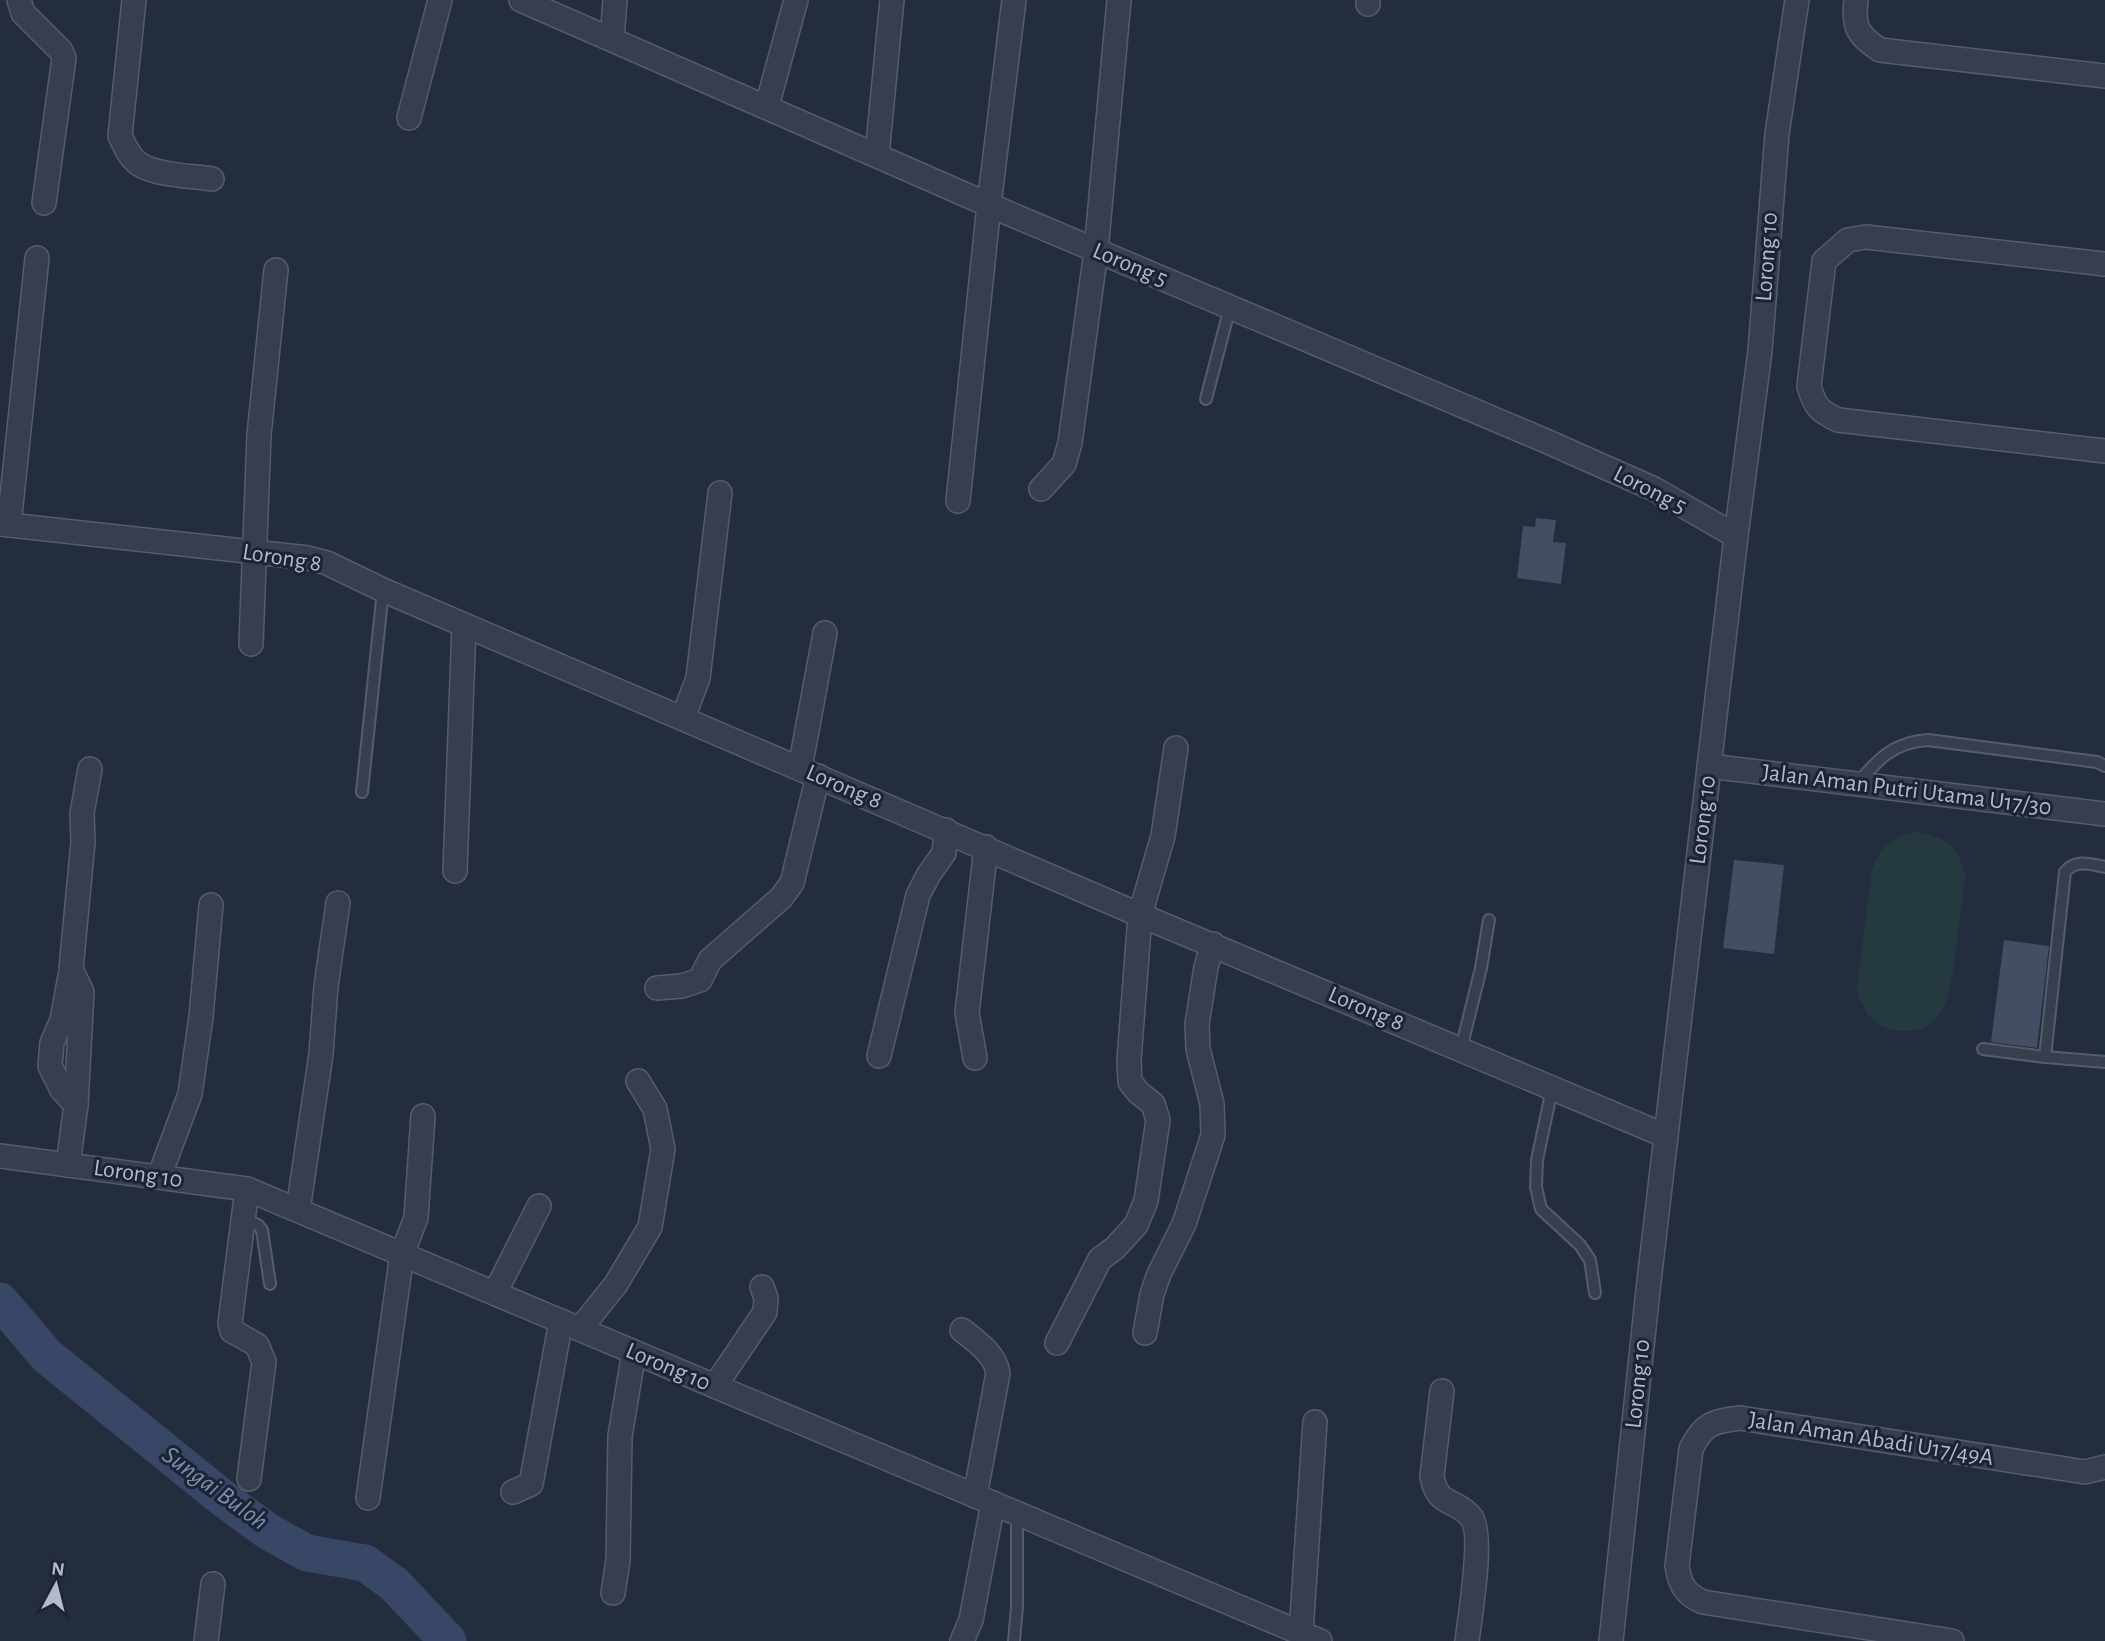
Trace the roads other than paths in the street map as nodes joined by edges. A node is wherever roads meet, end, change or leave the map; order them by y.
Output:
1 (19, 0) edge
2 (134, 0) edge
3 (440, 0) edge
4 (521, 0) edge
5 (615, 0) edge
6 (796, 0) edge
7 (892, 0) edge
8 (1014, 0) edge
9 (1119, 0) edge
10 (1797, 0) edge
11 (1856, 0) edge
12 (612, 39) junction
13 (2105, 76) edge
14 (767, 106) junction
15 (409, 118) dead end
16 (877, 155) junction
17 (212, 178) dead end
18 (44, 203) dead end
19 (989, 205) junction
20 (1096, 251) junction
21 (37, 258) dead end
22 (2105, 264) edge
23 (276, 270) dead end
24 (1230, 307) junction
25 (1206, 399) dead end
26 (2105, 451) edge
27 (1041, 489) dead end
28 (720, 493) dead end
29 (958, 501) dead end
30 (5, 524) edge
31 (1736, 536) junction
32 (254, 552) junction
33 (383, 590) junction
34 (464, 625) junction
35 (825, 633) dead end
36 (251, 644) dead end
37 (683, 718) junction
38 (1176, 748) dead end
39 (1709, 766) junction
40 (2105, 766) edge
41 (90, 769) dead end
42 (809, 772) junction
43 (1857, 784) junction
44 (362, 792) dead end
45 (2105, 814) edge
46 (946, 830) junction
47 (986, 847) junction
48 (2105, 867) edge
49 (454, 871) dead end
50 (338, 903) dead end
51 (211, 905) dead end
52 (1140, 915) junction
53 (1489, 920) dead end
54 (1213, 944) junction
55 (657, 988) dead end
56 (1461, 1049) junction
57 (1983, 1049) dead end
58 (879, 1056) dead end
59 (2045, 1057) junction
60 (975, 1058) dead end
61 (2105, 1062) edge
62 (638, 1081) dead end
63 (1552, 1089) junction
64 (424, 1116) dead end
65 (1666, 1136) junction
66 (0, 1156) edge
67 (68, 1165) junction
68 (159, 1177) junction
69 (247, 1189) junction
70 (539, 1206) dead end
71 (298, 1210) junction
72 (245, 1220) junction
73 (402, 1254) junction
74 (271, 1284) dead end
75 (762, 1287) dead end
76 (495, 1293) junction
77 (1595, 1293) dead end
78 (571, 1325) junction
79 (962, 1330) dead end
80 (1145, 1334) dead end
81 (1057, 1343) dead end
82 (634, 1352) junction
83 (715, 1386) junction
84 (1442, 1391) dead end
85 (1315, 1422) dead end
86 (2105, 1467) edge
87 (249, 1479) dead end
88 (513, 1492) dead end
89 (368, 1499) dead end
90 (984, 1500) junction
91 (1017, 1513) junction
92 (213, 1584) dead end
93 (613, 1593) dead end
94 (1310, 1637) edge
95 (206, 1641) edge
96 (962, 1641) edge
97 (1014, 1641) edge
98 (1467, 1641) edge
99 (1611, 1641) edge
100 (1952, 1641) edge

1 - 18 street
2 - 17 street
3 - 15 street
4 - 12 street, Lorong 5
5 - 12 street
6 - 14 street
7 - 16 street
8 - 19 street
9 - 20 street
10 - 31 street, Lorong 10
11 - 13 street
12 - 14 street, Lorong 5
14 - 16 street, Lorong 5
16 - 19 street, Lorong 5
19 - 20 street, Lorong 5
19 - 29 street
20 - 24 street, Lorong 5
20 - 27 street
21 - 30 street
22 - 26 street
23 - 32 street
24 - 25 lane
24 - 31 street, Lorong 5
28 - 37 street
30 - 32 street, Lorong 8
31 - 39 street, Lorong 10
32 - 33 street, Lorong 8
32 - 36 street
33 - 34 street, Lorong 8
33 - 44 lane
34 - 37 street, Lorong 8
34 - 49 street
35 - 42 street
37 - 42 street, Lorong 8
38 - 52 street
39 - 43 street, Jalan Aman Putri Utama U17/30
39 - 65 street, Lorong 10
40 - 43 lane
41 - 67 street
42 - 46 street, Lorong 8
42 - 55 street
43 - 45 street, Jalan Aman Putri Utama U17/30
46 - 47 street, Lorong 8
46 - 58 street
47 - 52 street, Lorong 8
47 - 60 street
48 - 59 lane
50 - 71 street
51 - 68 street
52 - 54 street, Lorong 8
52 - 81 street
53 - 56 lane
54 - 56 street, Lorong 8
54 - 80 street
56 - 63 street, Lorong 8
57 - 59 lane
59 - 61 lane
62 - 78 street
63 - 65 street, Lorong 8
63 - 77 lane
64 - 73 street
65 - 99 street, Lorong 10
66 - 67 street, Lorong 10
67 - 68 street, Lorong 10
68 - 69 street, Lorong 10
69 - 71 street, Lorong 10
69 - 72 street
70 - 76 street
71 - 73 street, Lorong 10
72 - 74 lane
72 - 87 street
73 - 76 street, Lorong 10
73 - 89 street
75 - 83 street
76 - 78 street, Lorong 10
78 - 82 street, Lorong 10
78 - 88 street
79 - 90 street
82 - 83 street, Lorong 10
82 - 93 street
83 - 90 street, Lorong 10
84 - 98 street
85 - 94 street
86 - 100 street, Jalan Aman Abadi U17/49A
90 - 91 street, Lorong 10
90 - 96 street
91 - 94 street, Lorong 10
91 - 97 lane
92 - 95 street

